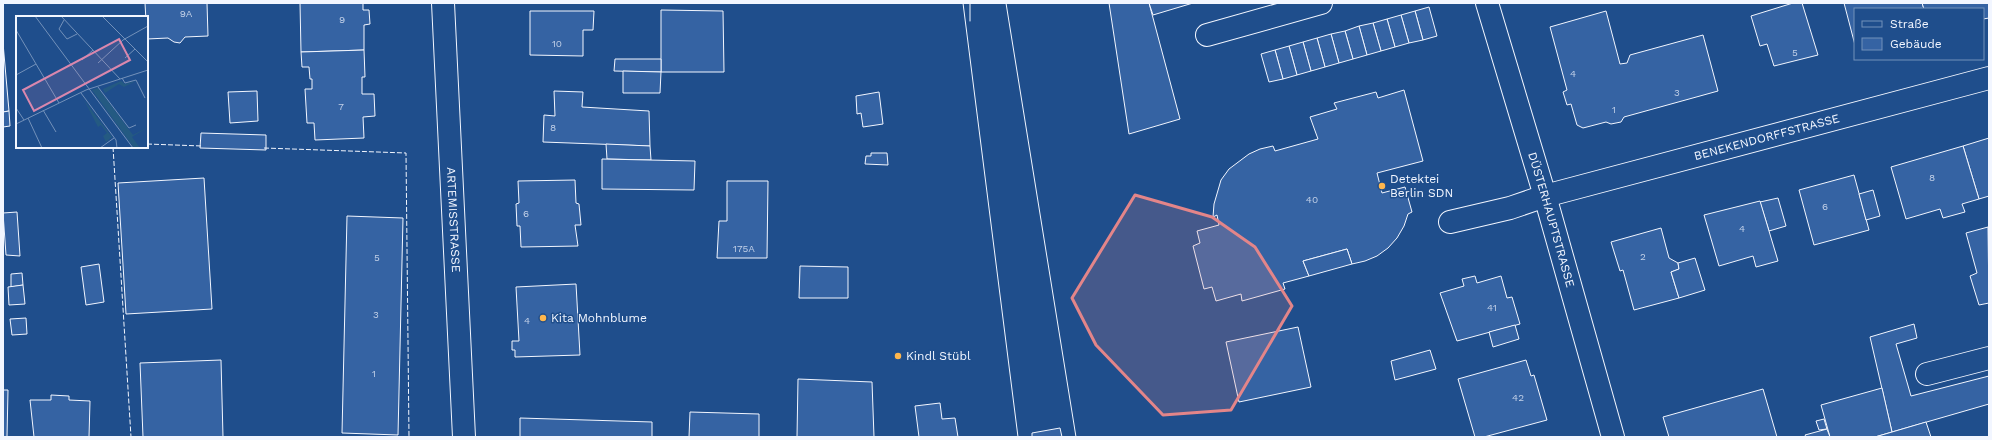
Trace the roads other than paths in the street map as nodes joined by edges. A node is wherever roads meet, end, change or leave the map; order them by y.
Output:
1 (444, 3) edge
2 (1321, 3) edge
3 (1487, 3) edge
4 (1207, 35) dead end
5 (1989, 78) edge
6 (1546, 196) junction
7 (1450, 222) dead end
8 (1989, 358) edge
9 (1927, 374) dead end
10 (464, 437) edge
11 (1613, 437) edge

1 - 10 street, ARTEMISSTRASSE
2 - 4 street
3 - 6 street, DÜSTERHAUPTSTRASSE
5 - 6 street, BENEKENDORFFSTRASSE
6 - 7 street, BENEKENDORFFSTRASSE
6 - 11 street, DÜSTERHAUPTSTRASSE
8 - 9 street

